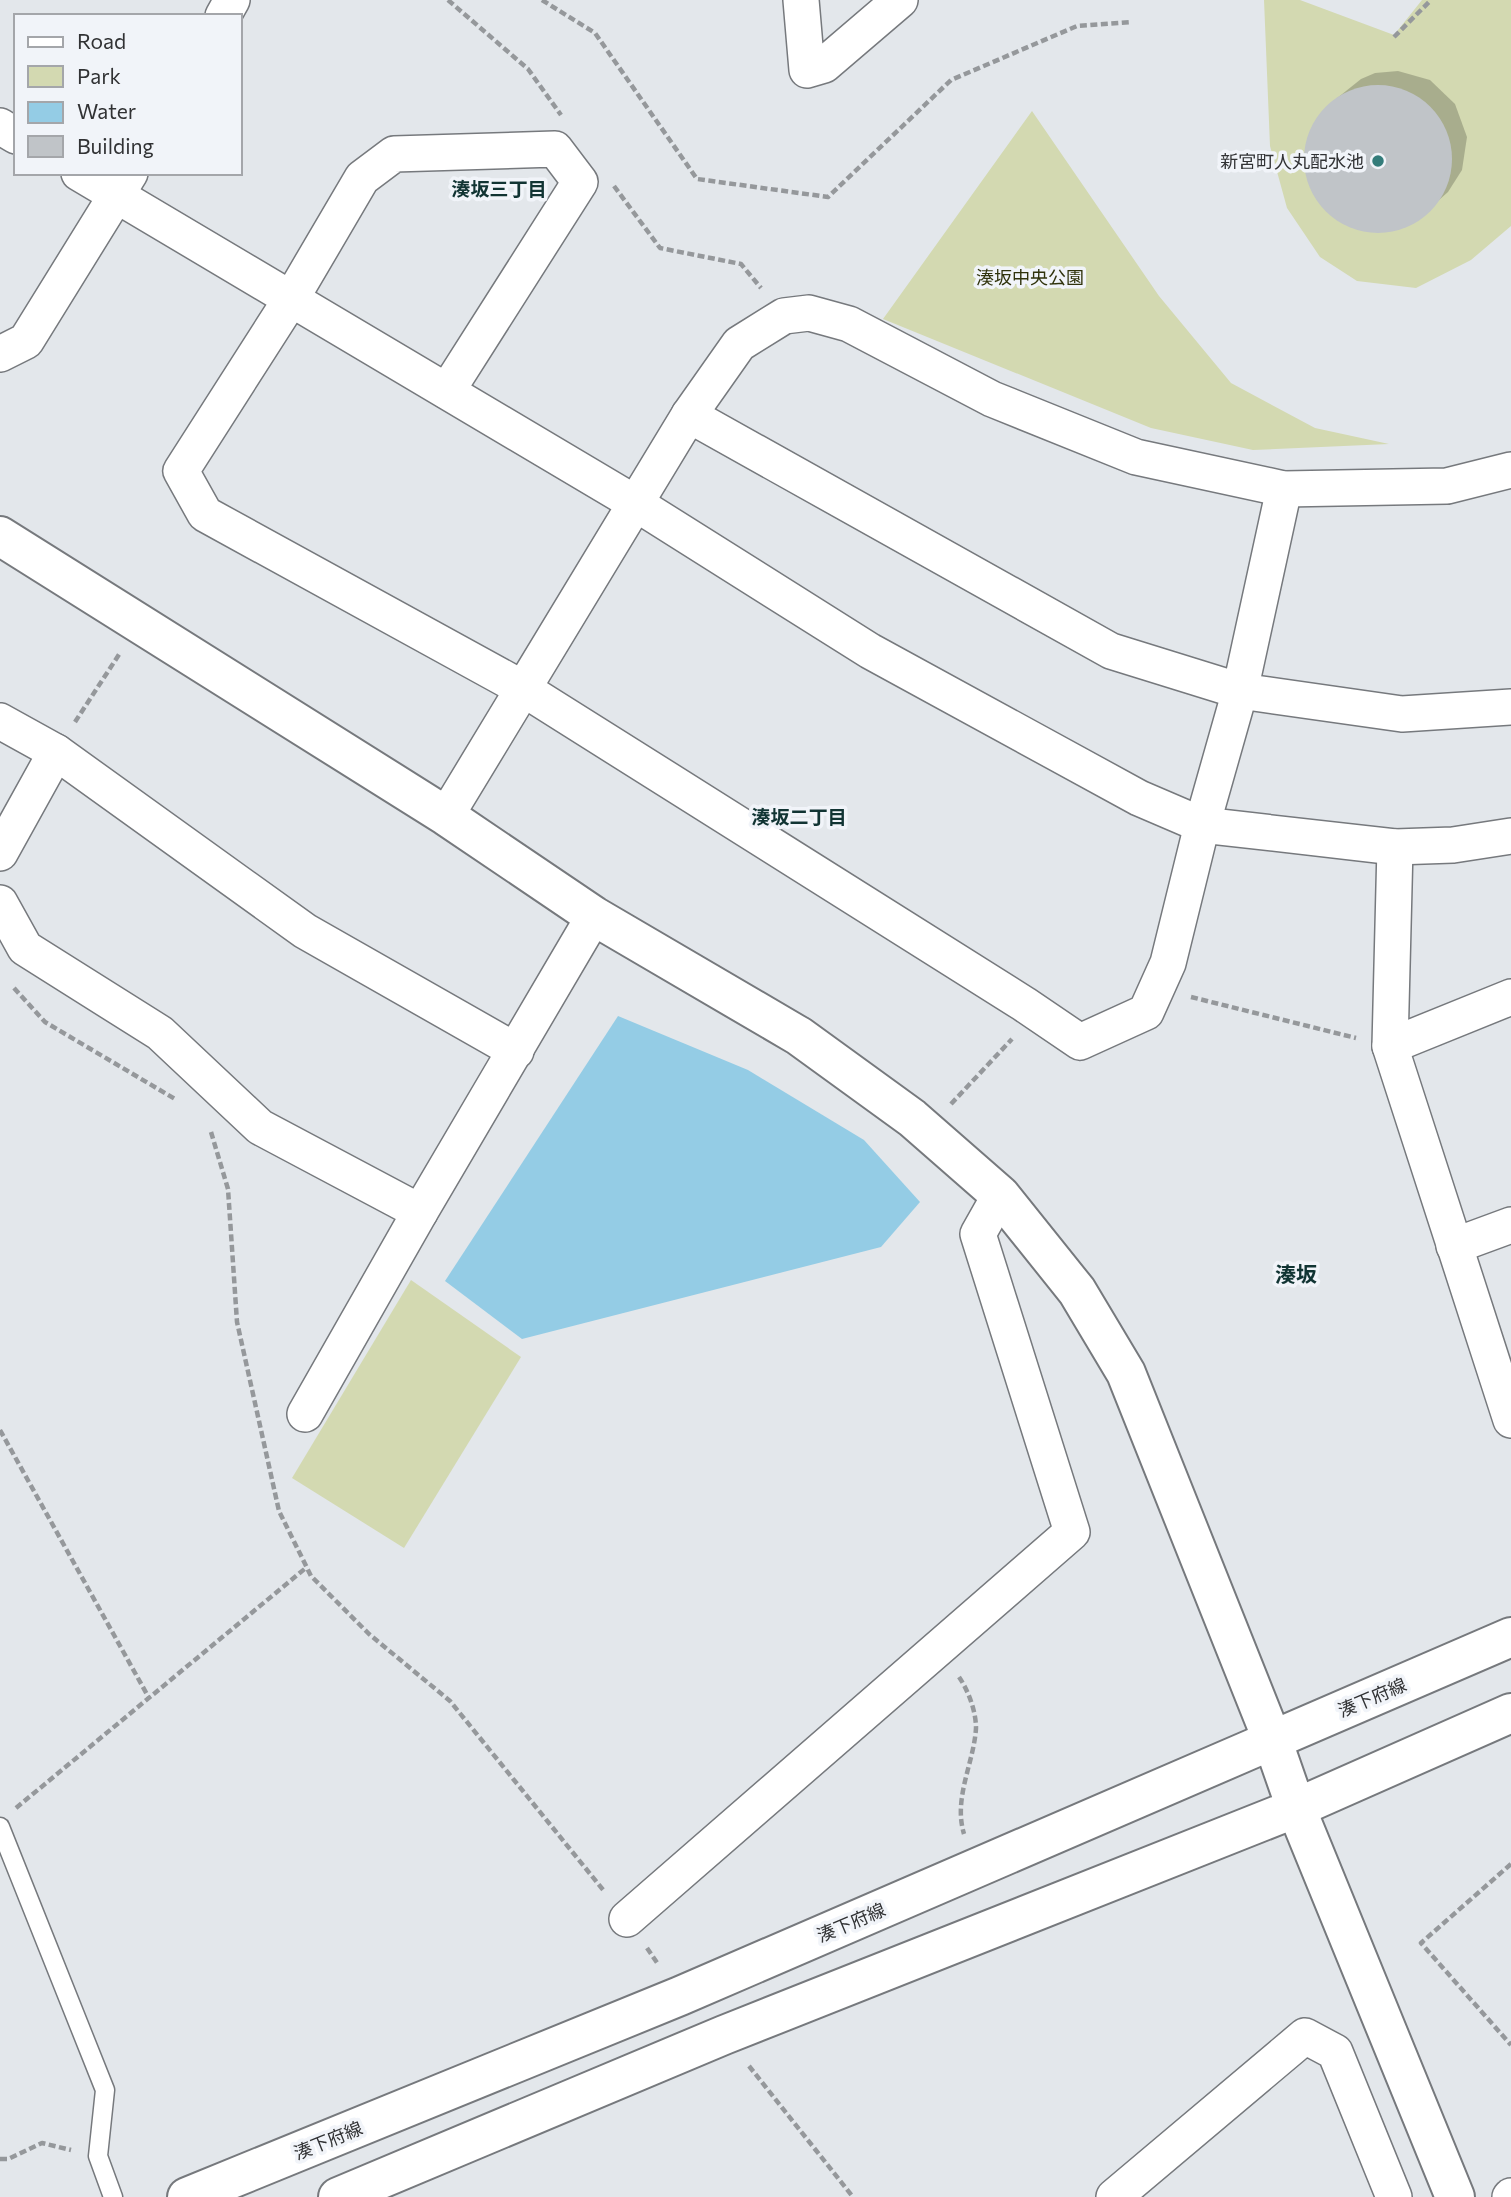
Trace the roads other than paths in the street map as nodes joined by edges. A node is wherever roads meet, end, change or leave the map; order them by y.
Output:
1 (801, 0) edge
2 (900, 0) edge
3 (87, 175) edge
4 (124, 184) edge
5 (291, 299) junction
6 (0, 354) edge
7 (447, 391) junction
8 (688, 415) junction
9 (1511, 470) edge
10 (1284, 489) junction
11 (635, 503) junction
12 (0, 536) edge
13 (522, 688) junction
14 (1240, 691) junction
15 (1511, 707) edge
16 (0, 721) edge
17 (56, 752) junction
18 (446, 816) junction
19 (1202, 825) junction
20 (1511, 836) edge
21 (1395, 848) junction
22 (0, 853) edge
23 (0, 903) edge
24 (594, 916) junction
25 (1511, 997) edge
26 (1390, 1046) junction
27 (516, 1051) junction
28 (1000, 1195) junction
29 (420, 1212) junction
30 (1511, 1224) edge
31 (1454, 1247) junction
32 (305, 1414) dead end
33 (1511, 1420) edge
34 (1511, 1637) edge
35 (1511, 1713) edge
36 (1272, 1739) junction
37 (1297, 1808) junction
38 (0, 1828) edge
39 (627, 1920) road end
40 (113, 2197) edge
41 (187, 2197) edge
42 (338, 2197) edge
43 (1114, 2197) edge
44 (1394, 2197) edge
45 (1455, 2197) edge

1 - 2 street
3 - 4 street
4 - 5 street
4 - 6 street
5 - 7 street
5 - 7 street
5 - 13 street
7 - 11 street
8 - 10 street
8 - 11 street
8 - 14 street
9 - 10 street
10 - 14 street
11 - 13 street
11 - 19 street
12 - 18 main road
13 - 18 street
13 - 19 street
14 - 15 street
14 - 19 street
16 - 17 street
17 - 22 street
17 - 27 street
18 - 24 main road
19 - 21 street
20 - 21 street
21 - 26 street
23 - 29 street
24 - 27 street
24 - 28 main road
25 - 26 street
26 - 31 street
27 - 29 street
28 - 36 main road
28 - 39 street
29 - 32 street
30 - 31 street
31 - 33 street
34 - 36 main road, 湊下府線
35 - 37 main road
36 - 37 main road
36 - 41 main road, 湊下府線
37 - 42 main road
37 - 45 main road
38 - 40 lane
43 - 44 street

